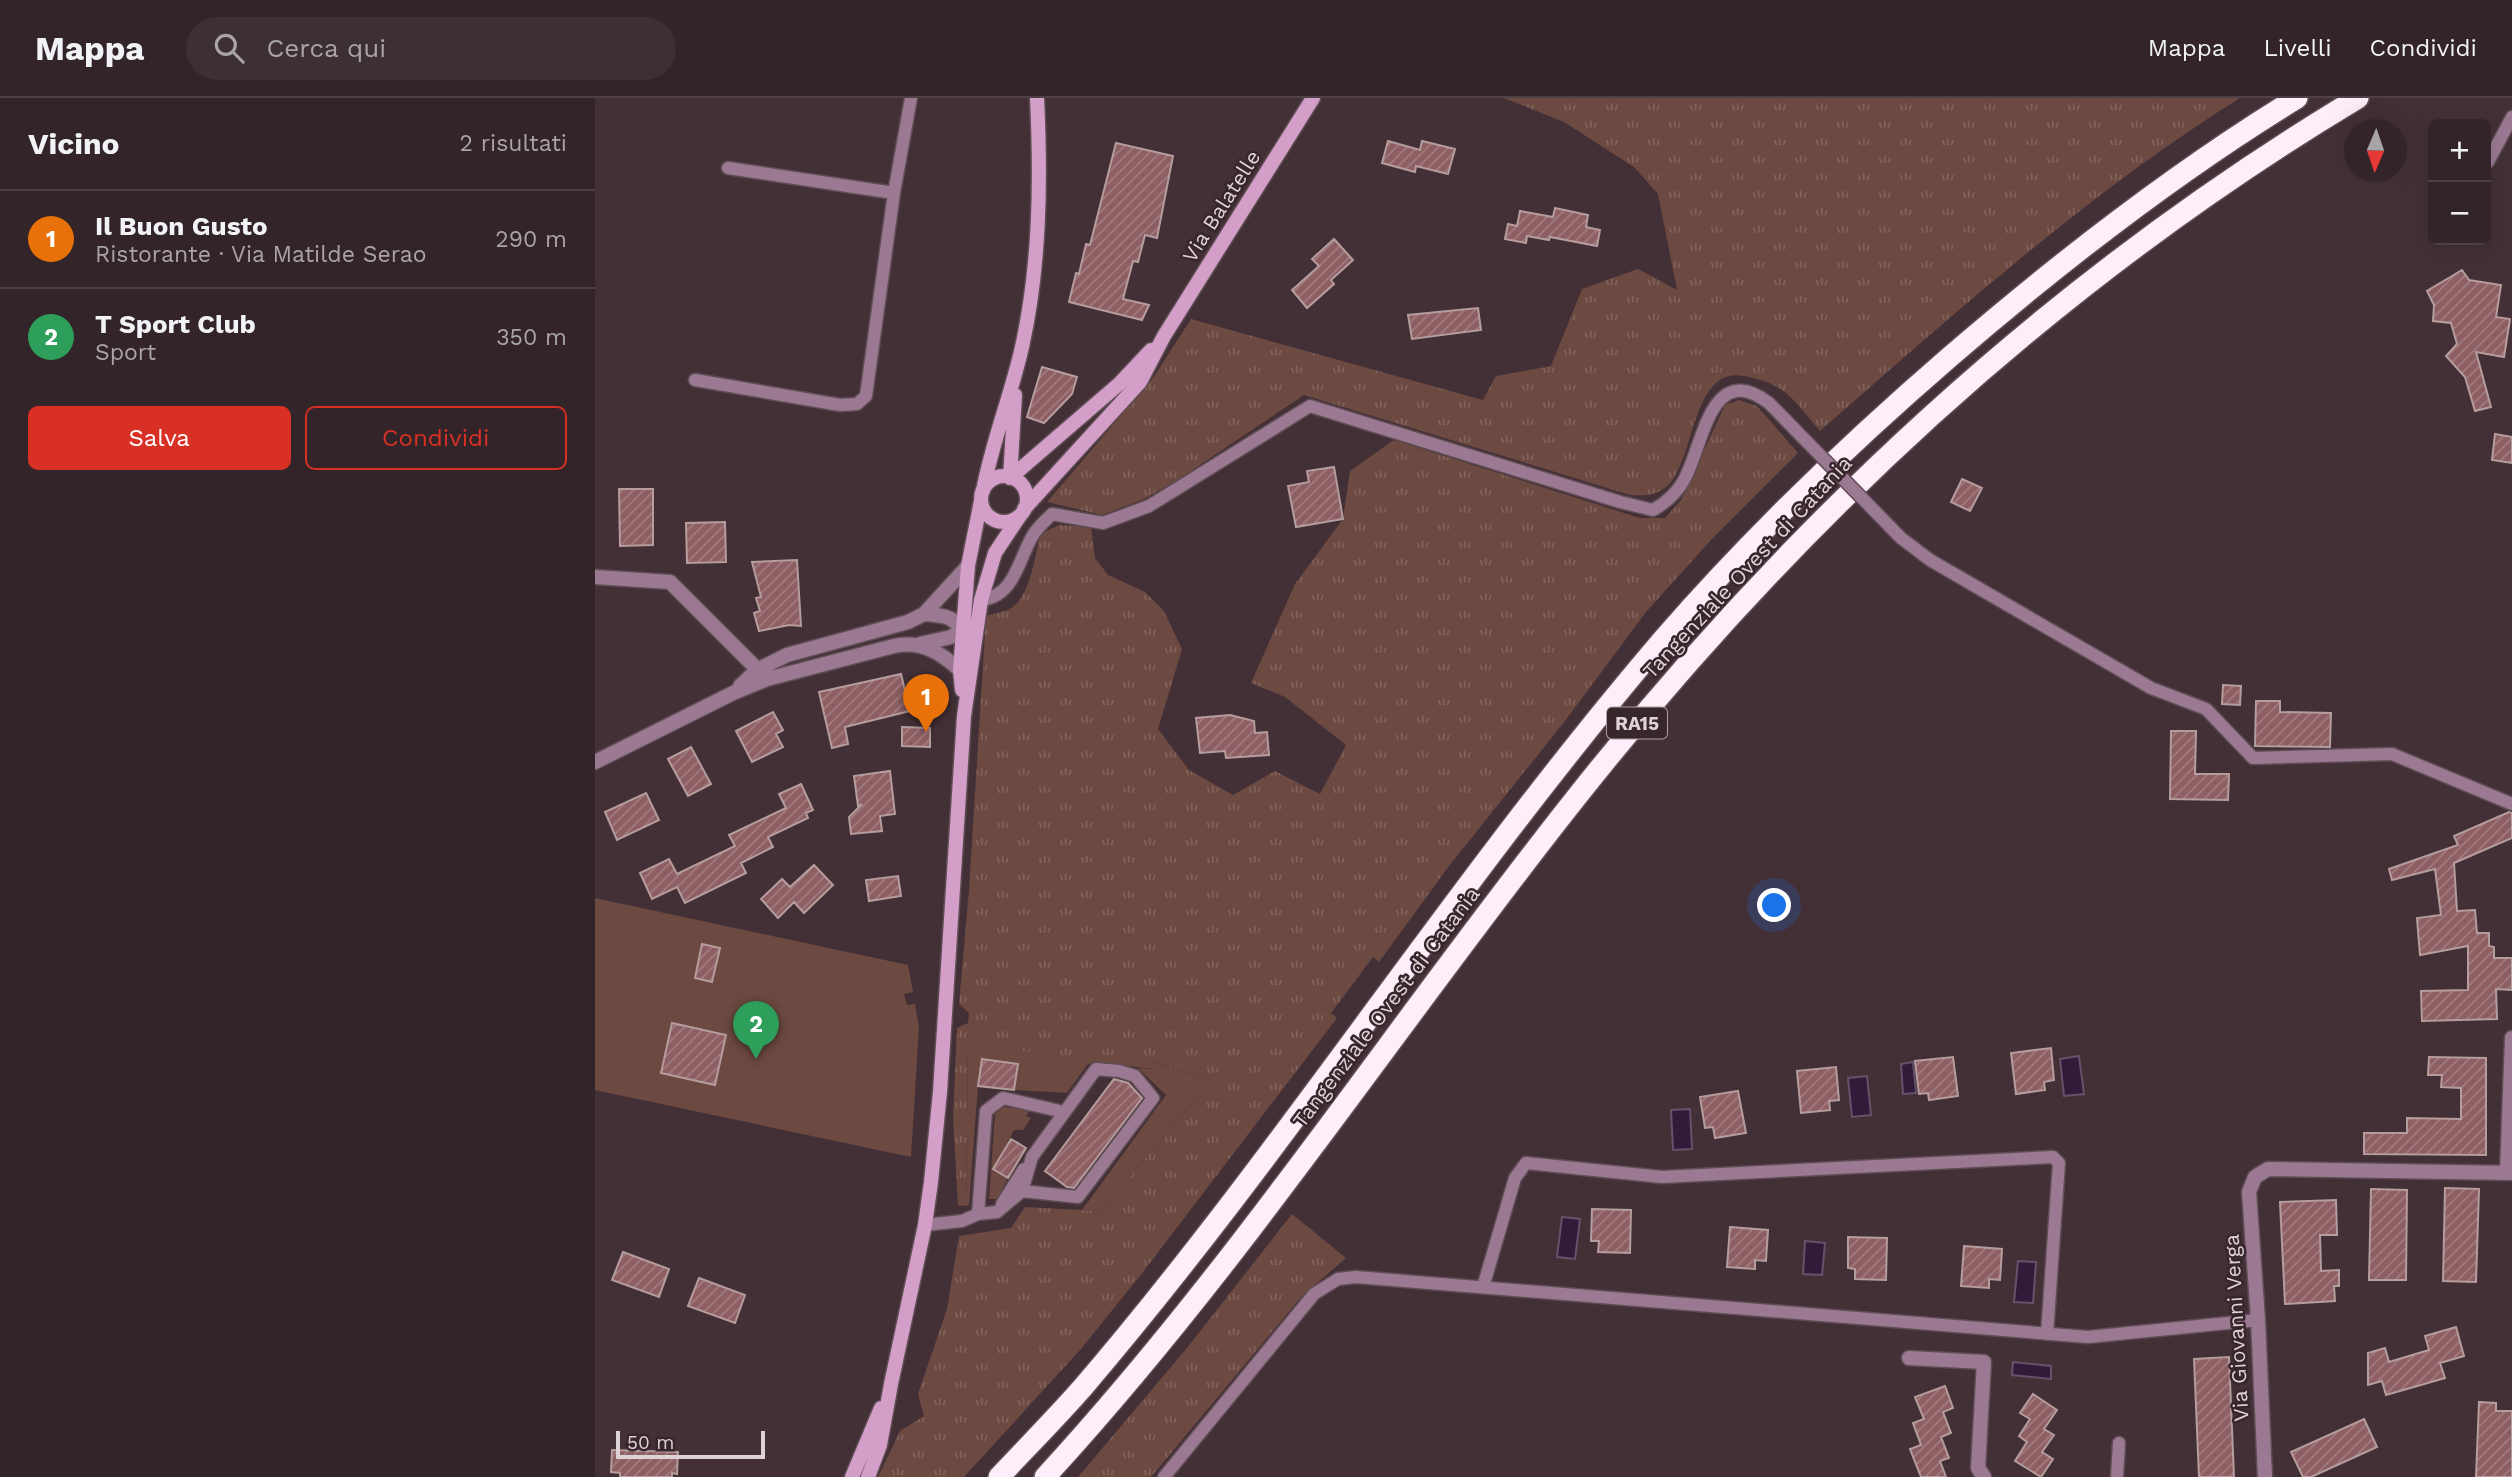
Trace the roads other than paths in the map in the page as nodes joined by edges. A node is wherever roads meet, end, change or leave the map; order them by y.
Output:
1 (911, 98) edge
2 (1037, 98) edge
3 (1313, 98) edge
4 (2297, 98) edge
5 (2358, 98) edge
6 (2512, 117) edge
7 (2491, 156) edge
8 (728, 169) dead end
9 (894, 193) junction
10 (1164, 336) junction
11 (1017, 369) junction
12 (695, 380) dead end
13 (1012, 438) junction
14 (1041, 452) junction
15 (1010, 478) junction
16 (982, 496) junction
17 (1021, 513) junction
18 (968, 566) junction
19 (595, 577) edge
20 (980, 607) junction
21 (924, 614) junction
22 (964, 631) junction
23 (916, 645) junction
24 (974, 647) junction
25 (960, 670) junction
26 (762, 674) junction
27 (964, 716) junction
28 (595, 762) edge
29 (2512, 804) edge
30 (2512, 1038) edge
31 (1064, 1112) junction
32 (1032, 1157) junction
33 (2509, 1173) edge
34 (1022, 1191) junction
35 (997, 1212) junction
36 (978, 1214) junction
37 (925, 1225) junction
38 (1483, 1287) junction
39 (2258, 1321) junction
40 (2047, 1334) junction
41 (1909, 1358) dead end
42 (891, 1384) junction
43 (2119, 1443) dead end
44 (852, 1477) edge
45 (868, 1477) edge
46 (999, 1477) edge
47 (1045, 1477) edge
48 (1164, 1477) edge
49 (1984, 1477) edge
50 (2117, 1477) edge
51 (2265, 1477) edge

1 - 9 lane
2 - 11 main road
3 - 10 main road, Via Balatelle
4 - 46 highway, Tangenziale Ovest di Catania / RA15
5 - 47 highway, Tangenziale Ovest di Catania / RA15
6 - 7 lane
8 - 9 lane
9 - 12 lane
10 - 14 main road
10 - 17 main road
11 - 13 main road
11 - 16 main road
13 - 14 main road
13 - 15 main road
14 - 15 main road
15 - 16 main road
15 - 17 main road
16 - 17 main road
16 - 18 main road
17 - 20 main road
18 - 21 street
18 - 22 main road
19 - 26 street
20 - 22 street
20 - 24 main road
20 - 29 lane, bridge
21 - 22 street
21 - 26 street
22 - 23 street
22 - 24 street
22 - 25 main road
23 - 25 street
23 - 26 street
24 - 27 main road
25 - 27 main road
26 - 28 street
27 - 37 main road
30 - 33 street
31 - 32 lane
31 - 34 lane
31 - 36 lane
32 - 34 lane
32 - 35 lane
33 - 39 street, Via Giovanni Verga
34 - 35 lane
35 - 36 lane
36 - 37 lane
37 - 42 main road
38 - 40 lane
38 - 40 lane
38 - 48 lane
39 - 40 lane
39 - 51 street, Via Giovanni Verga
41 - 49 street
42 - 44 main road
42 - 45 main road
43 - 50 lane

